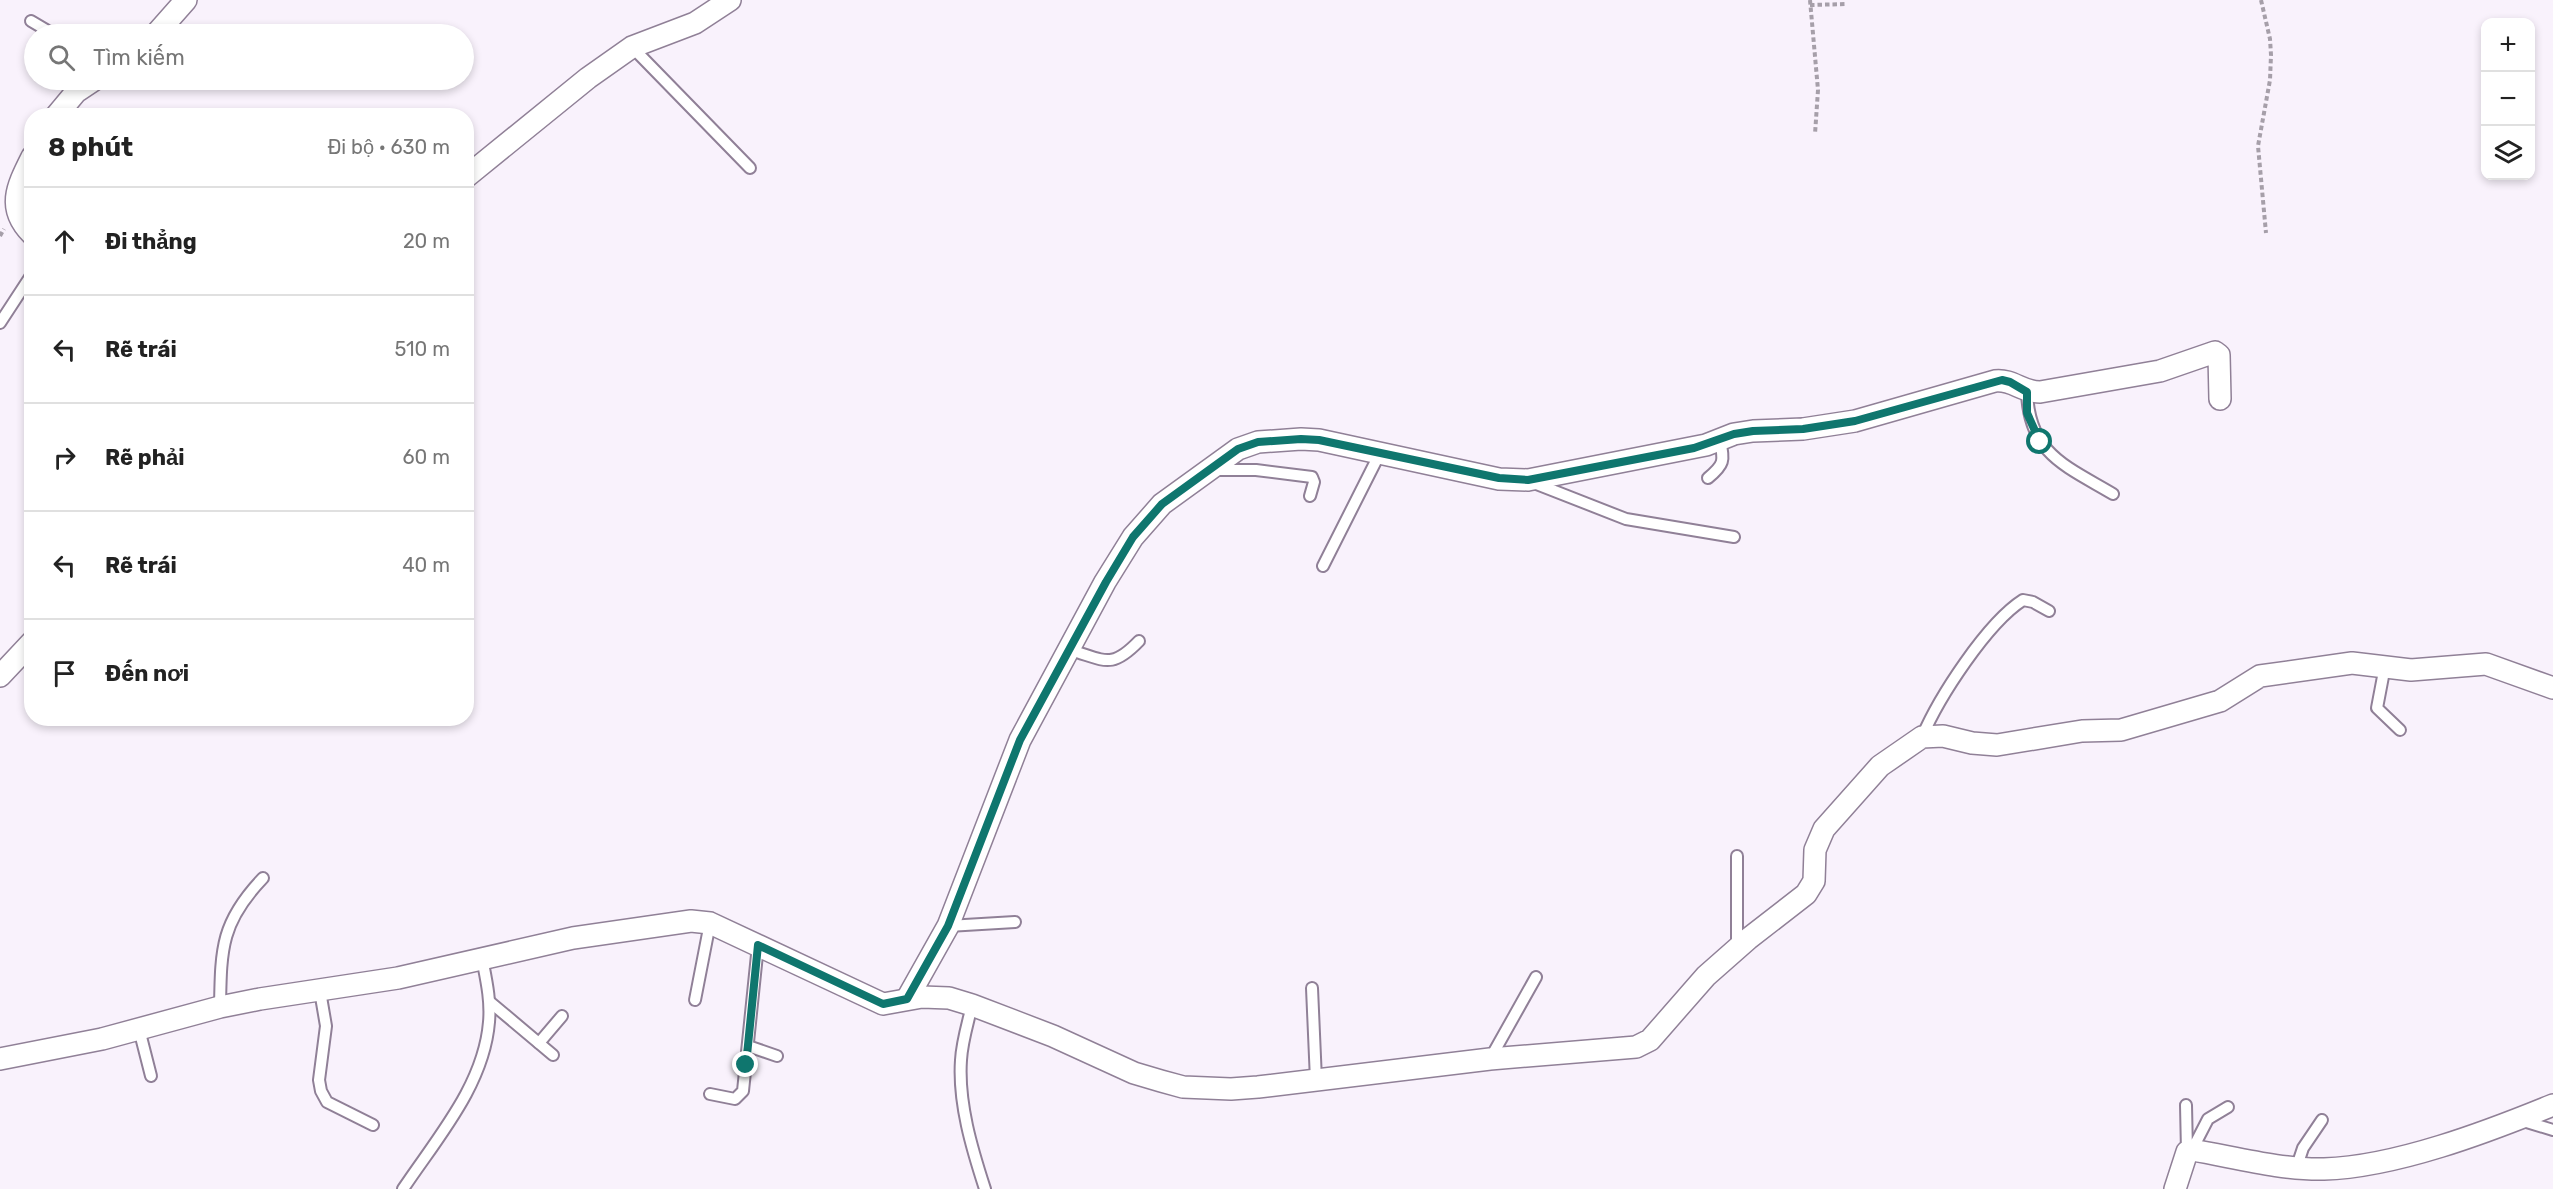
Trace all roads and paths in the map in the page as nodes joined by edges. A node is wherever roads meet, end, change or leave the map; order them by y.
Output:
1 (186, 0) edge
2 (729, 0) edge
3 (2261, 0) edge
4 (1810, 2) edge
5 (1848, 4) dead end
6 (31, 21) dead end
7 (36, 24) edge
8 (165, 24) edge
9 (632, 47) junction
10 (79, 90) edge
11 (63, 108) edge
12 (1815, 134) dead end
13 (750, 168) dead end
14 (474, 171) edge
15 (24, 177) edge
16 (24, 225) edge
17 (2266, 233) dead end
18 (24, 286) edge
19 (0, 323) edge
20 (2027, 392) junction
21 (2220, 399) dead end
22 (1720, 440) junction
23 (1380, 453) junction
24 (1209, 470) junction
25 (1708, 478) dead end
26 (1528, 480) junction
27 (2113, 494) dead end
28 (1310, 496) dead end
29 (1734, 537) dead end
30 (1323, 566) dead end
31 (2049, 611) dead end
32 (1139, 641) dead end
33 (24, 650) edge
34 (1070, 650) junction
35 (2385, 666) junction
36 (0, 676) edge
37 (2553, 688) edge
38 (2400, 730) dead end
39 (1922, 736) junction
40 (1737, 856) dead end
41 (263, 878) dead end
42 (1015, 922) dead end
43 (710, 923) junction
44 (948, 926) junction
45 (758, 945) junction
46 (1737, 949) junction
47 (482, 958) junction
48 (1536, 977) dead end
49 (1312, 988) dead end
50 (320, 991) junction
51 (907, 999) junction
52 (694, 1000) dead end
53 (490, 1002) junction
54 (972, 1005) junction
55 (220, 1007) junction
56 (562, 1016) dead end
57 (139, 1029) junction
58 (539, 1043) junction
59 (748, 1046) junction
60 (553, 1055) dead end
61 (777, 1056) dead end
62 (0, 1059) edge
63 (1490, 1059) junction
64 (151, 1076) dead end
65 (1317, 1080) junction
66 (710, 1094) dead end
67 (2186, 1105) dead end
68 (2553, 1105) edge
69 (2228, 1107) dead end
70 (2517, 1119) junction
71 (2322, 1120) dead end
72 (373, 1125) dead end
73 (2553, 1130) edge
74 (2189, 1151) junction
75 (2297, 1166) junction
76 (403, 1189) edge
77 (986, 1189) edge
78 (2175, 1189) edge

1 - 8 street
2 - 9 street
3 - 17 path
4 - 5 path
4 - 12 path
6 - 7 lane
9 - 13 lane
9 - 14 street
10 - 11 street
15 - 16 street
18 - 19 lane
20 - 21 street
20 - 22 street
20 - 27 lane
22 - 25 lane
22 - 26 street
23 - 24 street
23 - 26 street
23 - 30 lane
24 - 28 lane
24 - 34 street
26 - 29 lane
31 - 39 lane
32 - 34 lane
33 - 36 street
34 - 44 street
35 - 37 street
35 - 38 lane
35 - 39 street
39 - 46 street
40 - 46 lane
41 - 55 lane
42 - 44 lane
43 - 45 street
43 - 47 street
43 - 52 lane
44 - 51 street
45 - 51 street
45 - 59 lane
46 - 63 street
47 - 50 street
47 - 53 lane
48 - 63 lane
49 - 65 lane
50 - 55 street
50 - 72 lane
51 - 54 street
53 - 58 lane
53 - 76 lane
54 - 65 street
54 - 77 lane
55 - 57 street
56 - 58 lane
57 - 62 street
57 - 64 lane
58 - 60 lane
59 - 61 lane
59 - 66 lane
63 - 65 street
67 - 74 lane
68 - 70 street
69 - 74 lane
70 - 73 lane
70 - 75 street
71 - 75 lane
74 - 75 street
74 - 78 street

